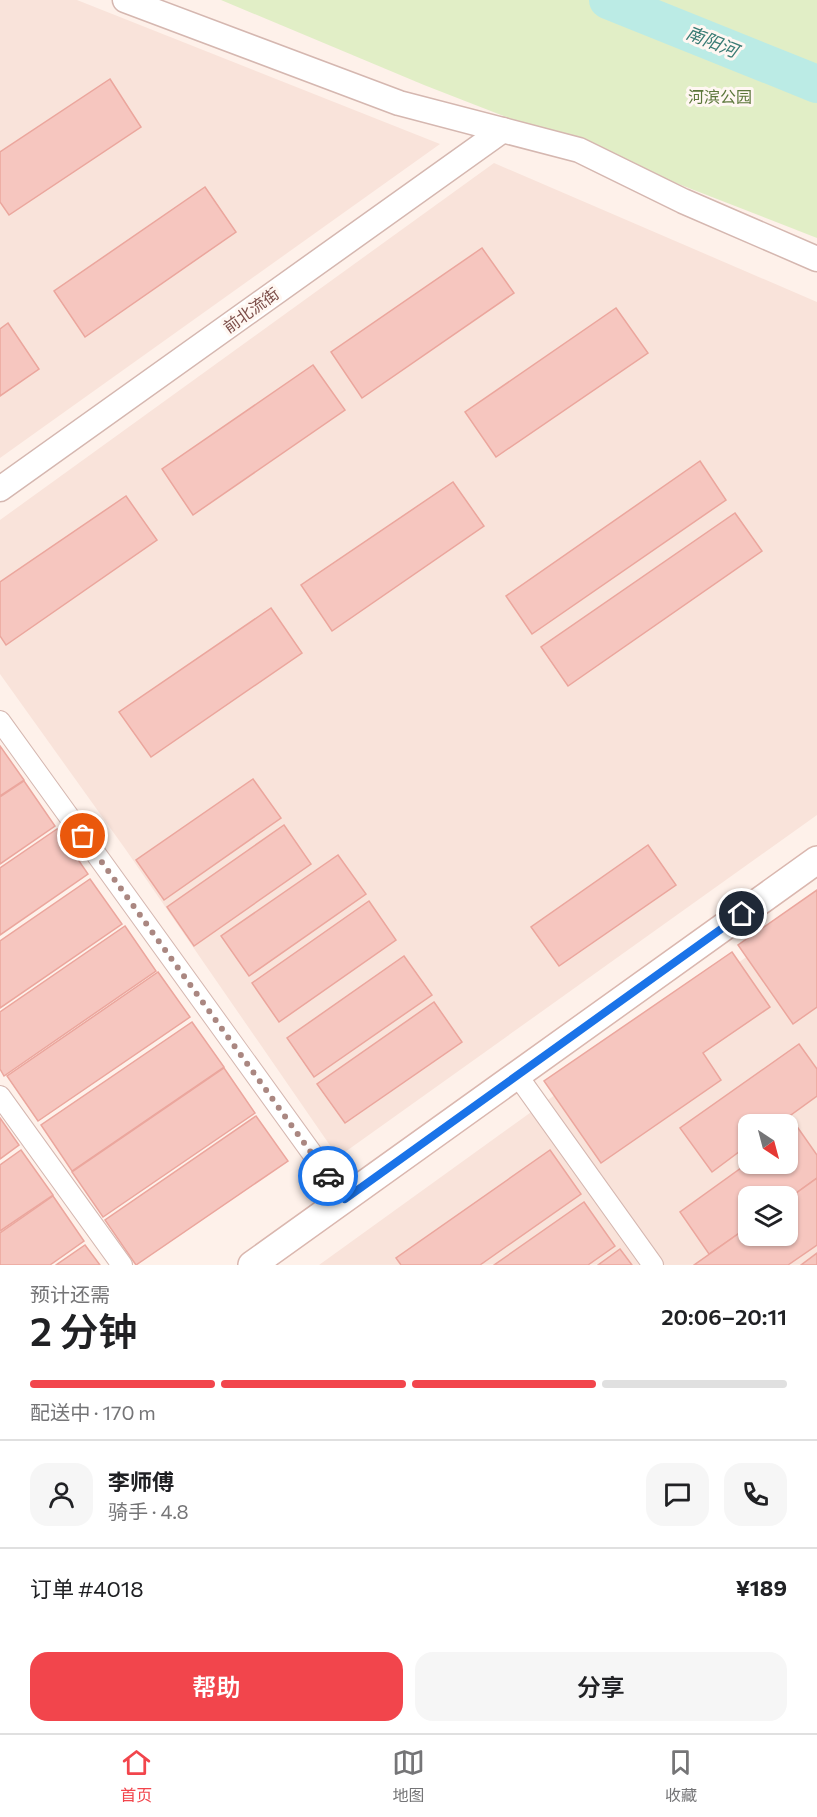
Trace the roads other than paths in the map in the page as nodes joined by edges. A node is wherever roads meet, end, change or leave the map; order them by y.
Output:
1 (125, 0) edge
2 (503, 130) junction
3 (817, 259) edge
4 (0, 489) edge
5 (0, 721) edge
6 (817, 860) edge
7 (517, 1075) junction
8 (0, 1096) edge
9 (345, 1199) junction
10 (122, 1265) edge
11 (252, 1265) edge
12 (653, 1265) edge

1 - 2 street
2 - 3 street
2 - 4 street, 前北流街
5 - 9 street
6 - 7 main road
7 - 9 main road
7 - 12 street
8 - 10 street
9 - 11 main road

